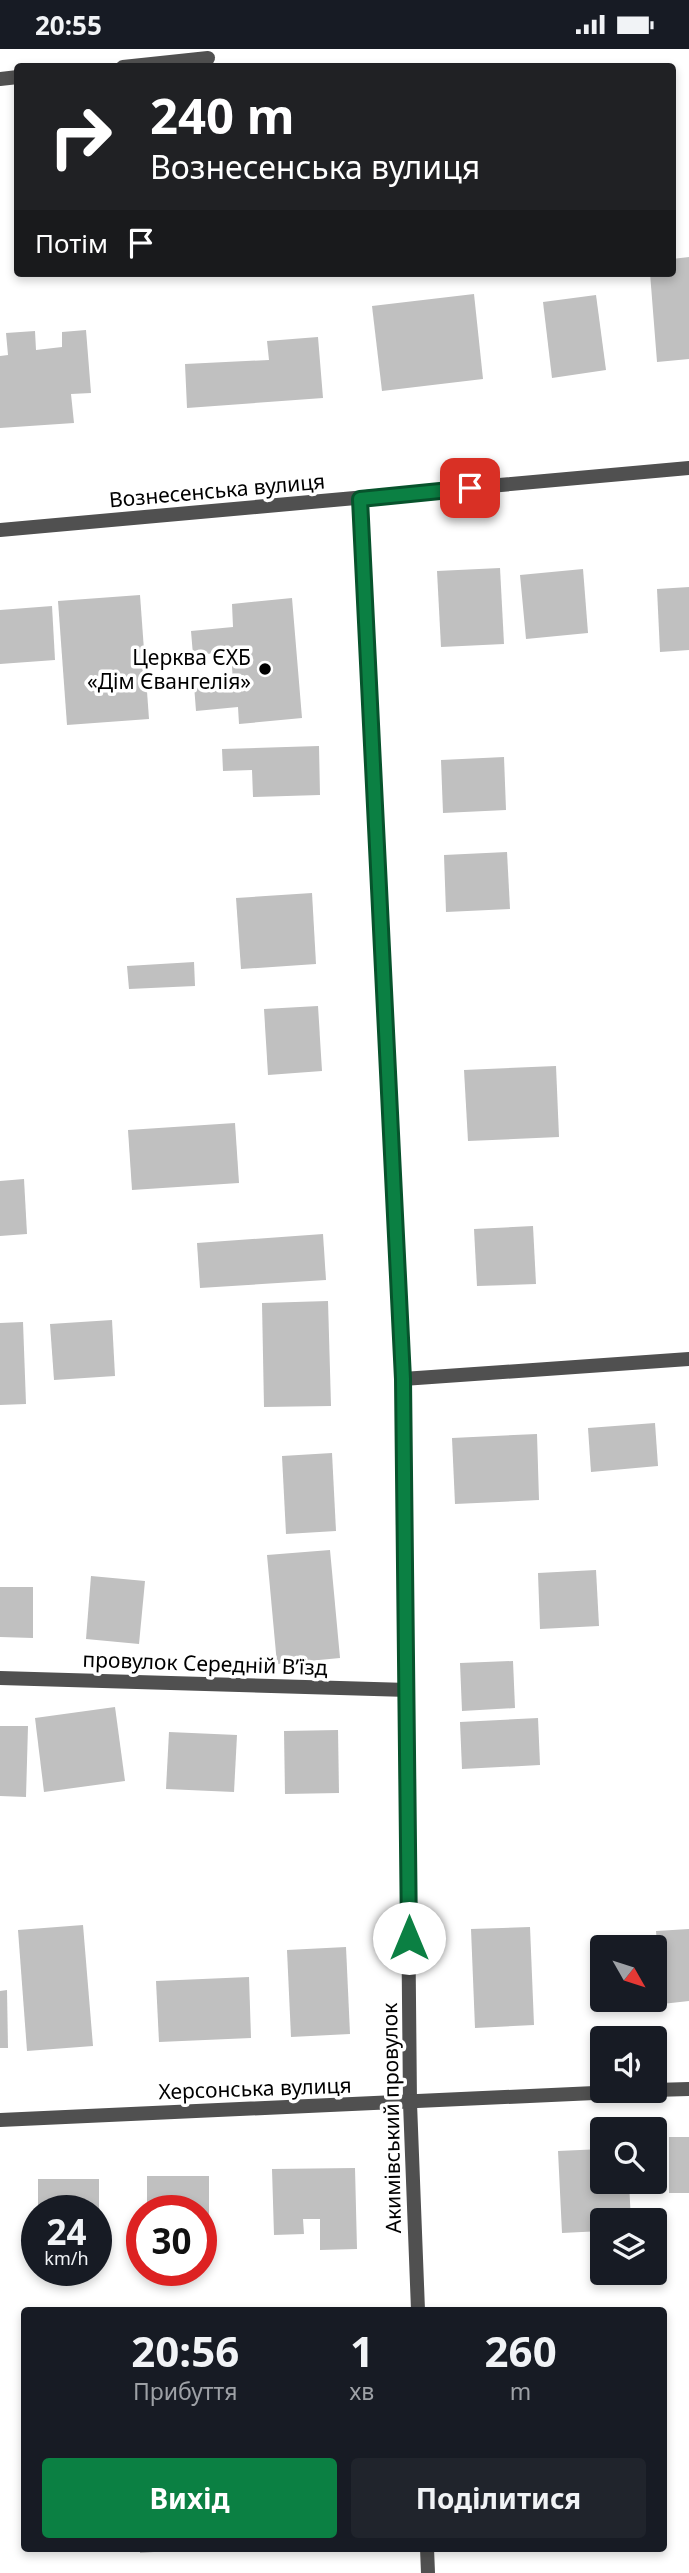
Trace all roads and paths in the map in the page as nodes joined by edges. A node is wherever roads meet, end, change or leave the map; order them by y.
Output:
1 (208, 58) dead end
2 (161, 63) edge
3 (689, 468) edge
4 (360, 499) junction
5 (0, 530) edge
6 (689, 1359) edge
7 (403, 1379) junction
8 (0, 1678) edge
9 (408, 1690) junction
10 (689, 2089) edge
11 (667, 2090) edge
12 (590, 2094) edge
13 (410, 2103) junction
14 (0, 2120) edge
15 (418, 2307) edge
16 (427, 2552) edge
17 (428, 2573) edge

1 - 2 street
3 - 4 street, Вознесенська вулиця
4 - 5 street, Вознесенська вулиця
4 - 7 street, Акимівський провулок
6 - 7 street
7 - 9 street, Акимівський провулок
8 - 9 street, провулок Середній Вʼїзд
9 - 13 street, Акимівський провулок
10 - 11 street
12 - 13 street, Херсонська вулиця
13 - 14 street, Херсонська вулиця
13 - 15 street, Акимівський провулок
16 - 17 street

